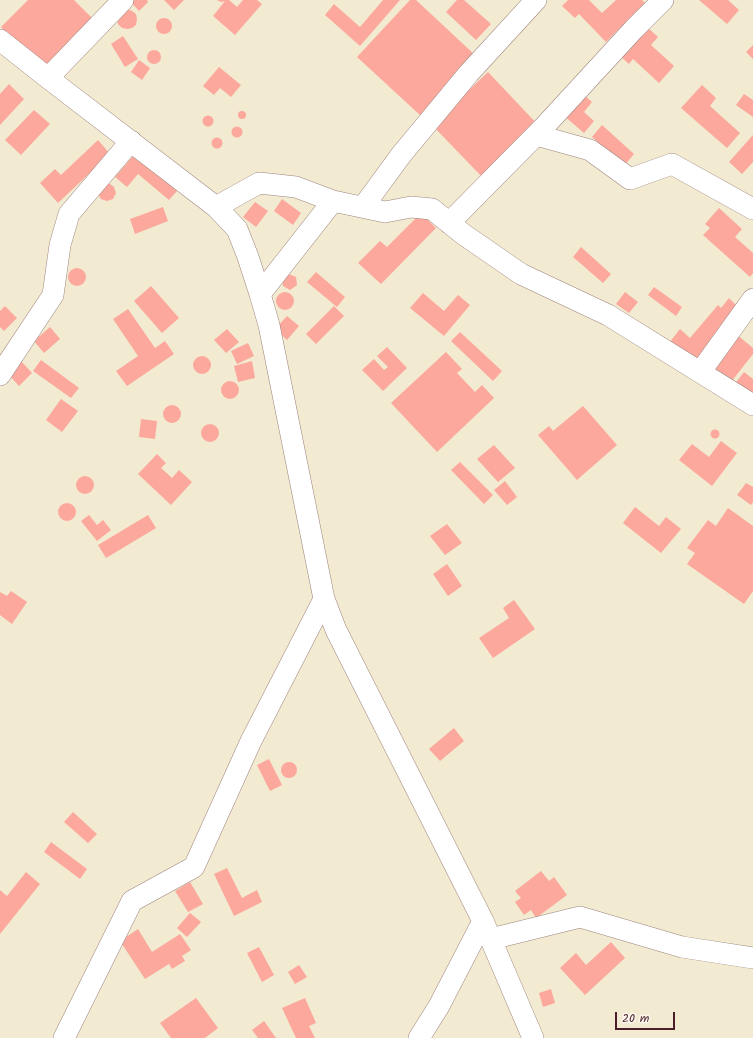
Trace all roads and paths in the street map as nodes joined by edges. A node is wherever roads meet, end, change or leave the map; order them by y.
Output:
1 (123, 0) edge
2 (536, 0) edge
3 (663, 0) edge
4 (0, 40) edge
5 (48, 78) junction
6 (536, 135) junction
7 (131, 141) junction
8 (333, 201) junction
9 (216, 207) junction
10 (363, 207) junction
11 (753, 209) edge
12 (450, 223) junction
13 (260, 294) junction
14 (753, 299) edge
15 (701, 371) junction
16 (0, 375) edge
17 (753, 405) edge
18 (324, 600) junction
19 (487, 930) junction
20 (753, 958) edge
21 (64, 1038) edge
22 (419, 1038) edge
23 (533, 1038) edge

1 - 5 street
2 - 10 street
3 - 6 street
4 - 5 street
5 - 7 street
6 - 11 street
6 - 12 street
7 - 9 street
7 - 16 street
8 - 9 street
8 - 10 street
8 - 13 street
9 - 13 street
10 - 12 street
12 - 15 street
13 - 18 street
14 - 15 street
15 - 17 street
18 - 19 street
18 - 21 street
19 - 20 street
19 - 22 street
19 - 23 street

